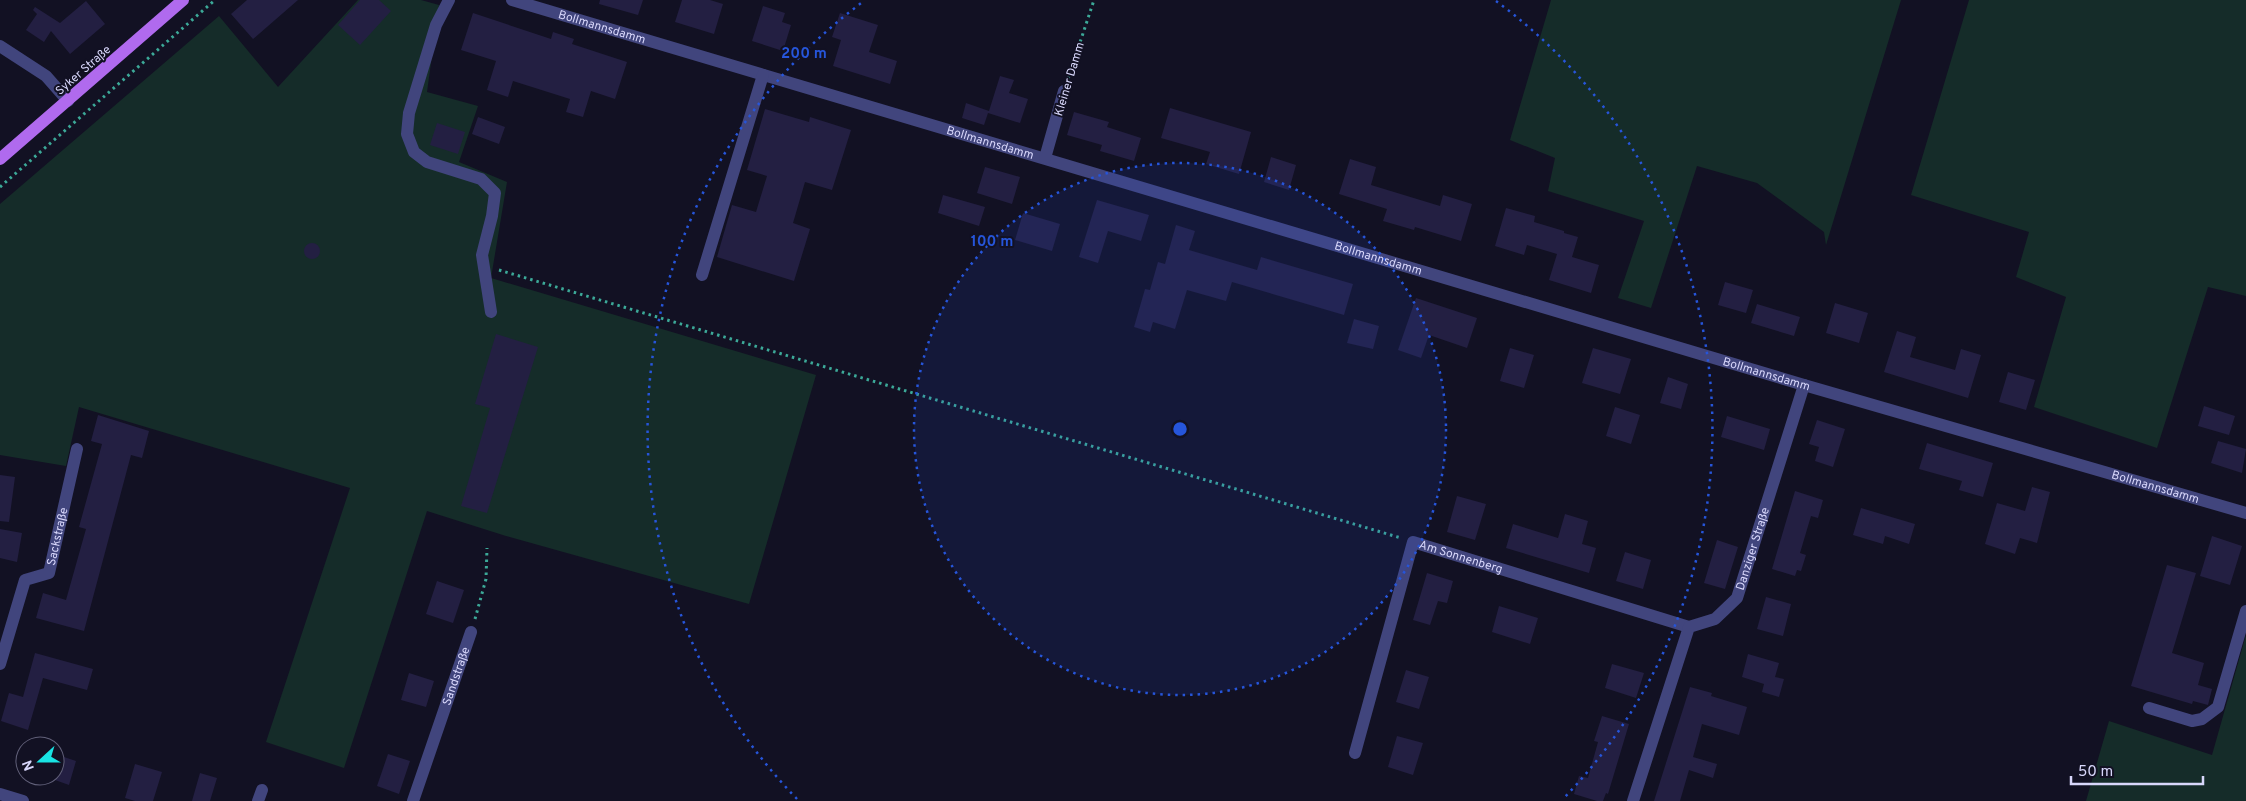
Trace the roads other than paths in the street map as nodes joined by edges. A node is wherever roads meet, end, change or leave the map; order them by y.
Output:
1 (183, 0) edge
2 (449, 0) edge
3 (512, 0) edge
4 (0, 46) edge
5 (763, 74) junction
6 (1064, 91) road end
7 (68, 101) junction
8 (1045, 158) junction
9 (0, 159) edge
10 (702, 276) dead end
11 (491, 312) dead end
12 (1804, 385) junction
13 (77, 449) dead end
14 (2246, 513) edge
15 (2246, 611) edge
16 (1689, 627) junction
17 (472, 632) road end
18 (0, 664) edge
19 (2149, 708) dead end
20 (1355, 753) dead end
21 (0, 794) edge
22 (22, 801) edge
23 (413, 801) edge
24 (1633, 801) edge

1 - 7 main road, Syker Straße
2 - 11 street
3 - 5 street, Bollmannsdamm
4 - 7 street
5 - 8 street, Bollmannsdamm
5 - 10 street
6 - 8 street, Kleiner Damm
7 - 9 main road, Syker Straße
8 - 12 street, Bollmannsdamm
12 - 14 street, Bollmannsdamm
12 - 16 street, Danziger Straße
13 - 18 street, Sackstraße
15 - 19 street
16 - 20 street, Am Sonnenberg
16 - 24 street
17 - 23 street, Sandstraße
21 - 22 street

